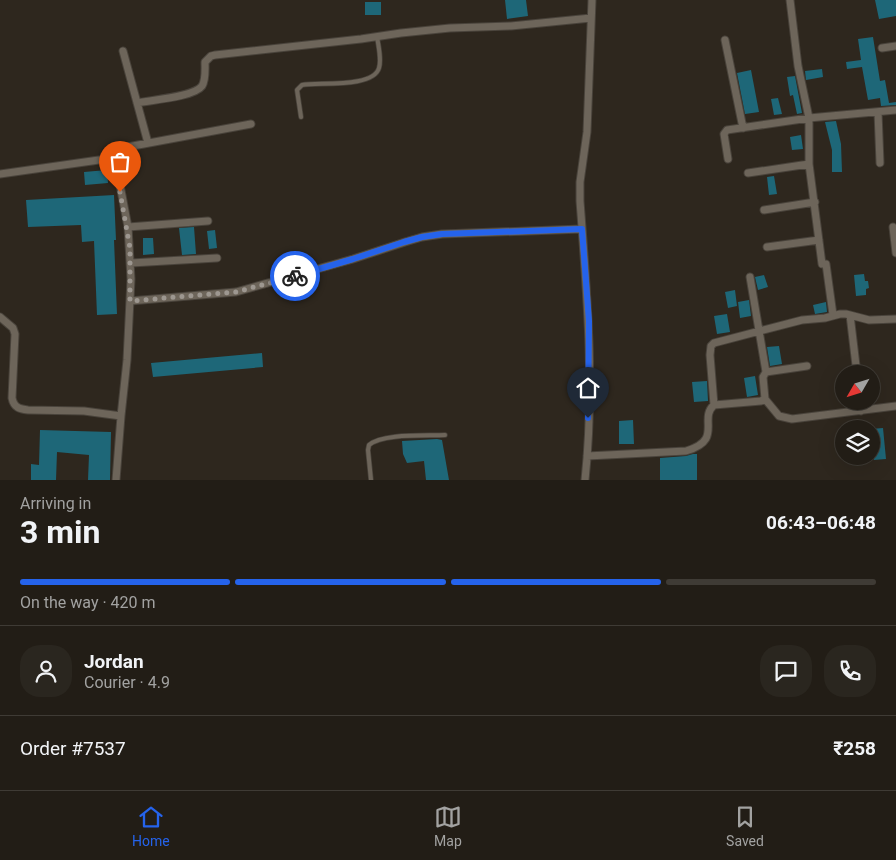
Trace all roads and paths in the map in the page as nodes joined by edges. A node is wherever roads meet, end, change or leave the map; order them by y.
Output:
1 (592, 0) edge
2 (790, 0) edge
3 (592, 18) junction
4 (377, 36) junction
5 (725, 40) dead end
6 (896, 46) edge
7 (882, 48) dead end
8 (123, 51) dead end
9 (137, 103) junction
10 (896, 110) edge
11 (878, 112) junction
12 (301, 117) dead end
13 (808, 118) junction
14 (251, 124) dead end
15 (743, 128) junction
16 (148, 143) junction
17 (110, 159) junction
18 (728, 159) dead end
19 (880, 163) dead end
20 (809, 164) junction
21 (748, 173) dead end
22 (0, 174) edge
23 (815, 202) junction
24 (764, 210) dead end
25 (208, 221) dead end
26 (128, 227) junction
27 (893, 227) dead end
28 (582, 229) junction
29 (819, 240) junction
30 (767, 246) dead end
31 (896, 254) edge
32 (217, 258) dead end
33 (131, 263) junction
34 (750, 277) dead end
35 (130, 301) junction
36 (834, 315) junction
37 (850, 315) junction
38 (0, 317) edge
39 (896, 319) edge
40 (758, 331) junction
41 (856, 365) edge
42 (807, 366) dead end
43 (766, 372) junction
44 (765, 399) junction
45 (714, 405) junction
46 (896, 406) edge
47 (860, 411) joint
48 (121, 416) junction
49 (445, 435) dead end
50 (588, 456) junction
51 (116, 480) edge
52 (371, 480) edge
53 (585, 480) edge

1 - 3 street
2 - 13 street
3 - 4 street
3 - 28 street
4 - 9 street
4 - 12 lane
5 - 15 street
6 - 7 street
8 - 9 street
9 - 16 street
10 - 11 street
11 - 13 street
11 - 19 street
13 - 15 street
13 - 20 street
14 - 16 street
15 - 18 street
16 - 17 street
17 - 22 street
17 - 26 street
20 - 21 street
20 - 23 street
23 - 24 street
23 - 29 street
25 - 26 street
26 - 33 street
27 - 31 street
28 - 35 street
28 - 50 street
29 - 30 street
29 - 36 street
32 - 33 street
33 - 35 street
34 - 40 street
35 - 48 street
36 - 37 street
36 - 40 street
37 - 39 street
37 - 41 street
38 - 48 street
40 - 43 street
40 - 45 street
42 - 43 street
43 - 44 street
44 - 45 street
44 - 47 street
45 - 50 street
46 - 47 street
48 - 51 street
49 - 52 lane
50 - 53 street

